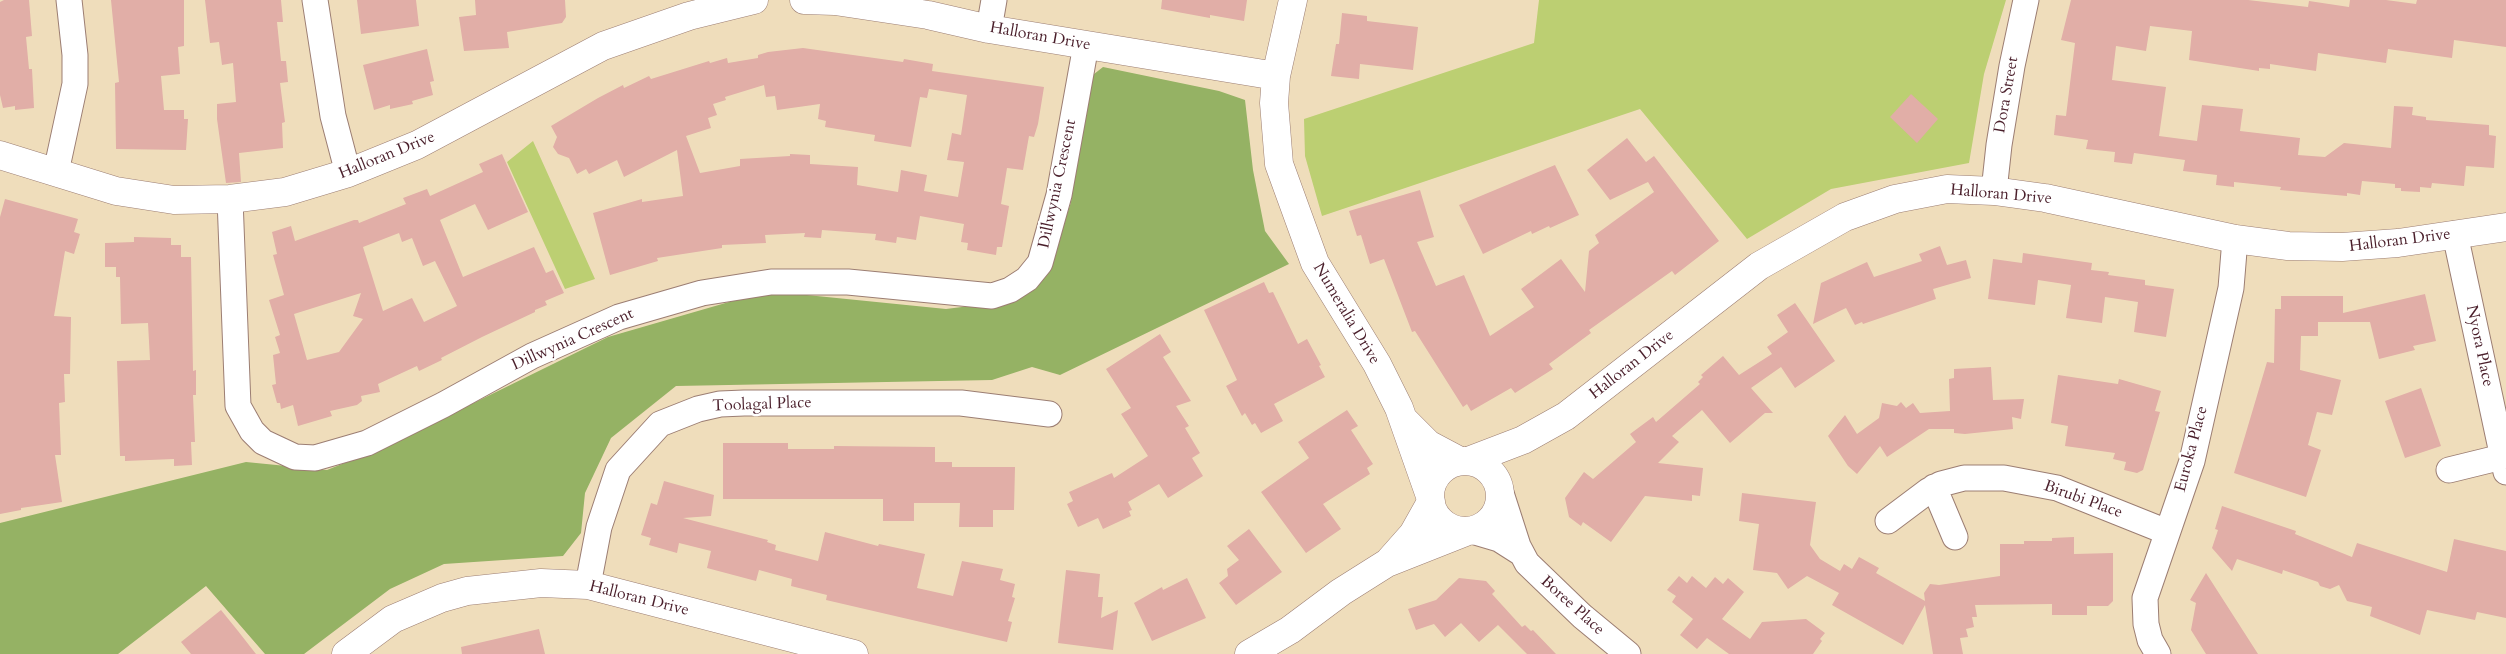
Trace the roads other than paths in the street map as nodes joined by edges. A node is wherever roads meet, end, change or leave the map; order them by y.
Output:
1 (69, 0) edge
2 (315, 0) edge
3 (754, 0) edge
4 (804, 0) edge
5 (994, 0) edge
6 (1293, 0) edge
7 (2026, 0) edge
8 (989, 29) junction
9 (1086, 45) junction
10 (1276, 76) junction
11 (0, 155) edge
12 (56, 172) junction
13 (348, 173) junction
14 (1994, 191) junction
15 (230, 199) junction
16 (2506, 227) edge
17 (2454, 234) junction
18 (2235, 239) junction
19 (1049, 414) dead end
20 (1404, 420) junction
21 (1533, 435) junction
22 (1464, 461) junction
23 (2504, 465) edge
24 (2450, 470) dead end
25 (1934, 487) junction
26 (1500, 489) junction
27 (1430, 499) junction
28 (1888, 521) dead end
29 (1470, 531) junction
30 (2167, 532) junction
31 (1955, 537) dead end
32 (1521, 553) junction
33 (1387, 563) junction
34 (588, 585) junction
35 (346, 654) edge
36 (854, 654) edge
37 (1250, 654) edge
38 (1628, 654) edge
39 (2158, 654) edge

1 - 12 street
2 - 13 street
3 - 13 street, Halloran Drive
4 - 8 street, Halloran Drive
5 - 8 street
6 - 10 street, Numeralia Drive
7 - 14 street, Dora Street
8 - 9 street, Halloran Drive
9 - 10 street, Halloran Drive
9 - 15 street, Dillwynia Crescent
10 - 20 street, Numeralia Drive
11 - 12 street, Halloran Drive
12 - 15 street, Halloran Drive
13 - 15 street, Halloran Drive
14 - 18 street, Halloran Drive
14 - 21 street, Halloran Drive
16 - 17 street, Halloran Drive
17 - 18 street, Halloran Drive
17 - 23 street, Nyora Place
18 - 30 street, Euroka Place
19 - 34 street, Toolagal Place
20 - 22 street, Numeralia Drive
20 - 27 street, Numeralia Drive
21 - 22 street, Halloran Drive
21 - 26 street, Halloran Drive
22 - 26 street
22 - 27 street
23 - 24 street, Nyora Place
25 - 28 street, Birubi Place
25 - 30 street, Birubi Place
25 - 31 street
26 - 29 street
26 - 32 street, Boree Place
27 - 29 street
27 - 33 street
29 - 32 street, Boree Place
29 - 33 street
30 - 39 street, Euroka Place
32 - 38 street, Boree Place
33 - 37 street
34 - 35 street, Halloran Drive
34 - 36 street, Halloran Drive

